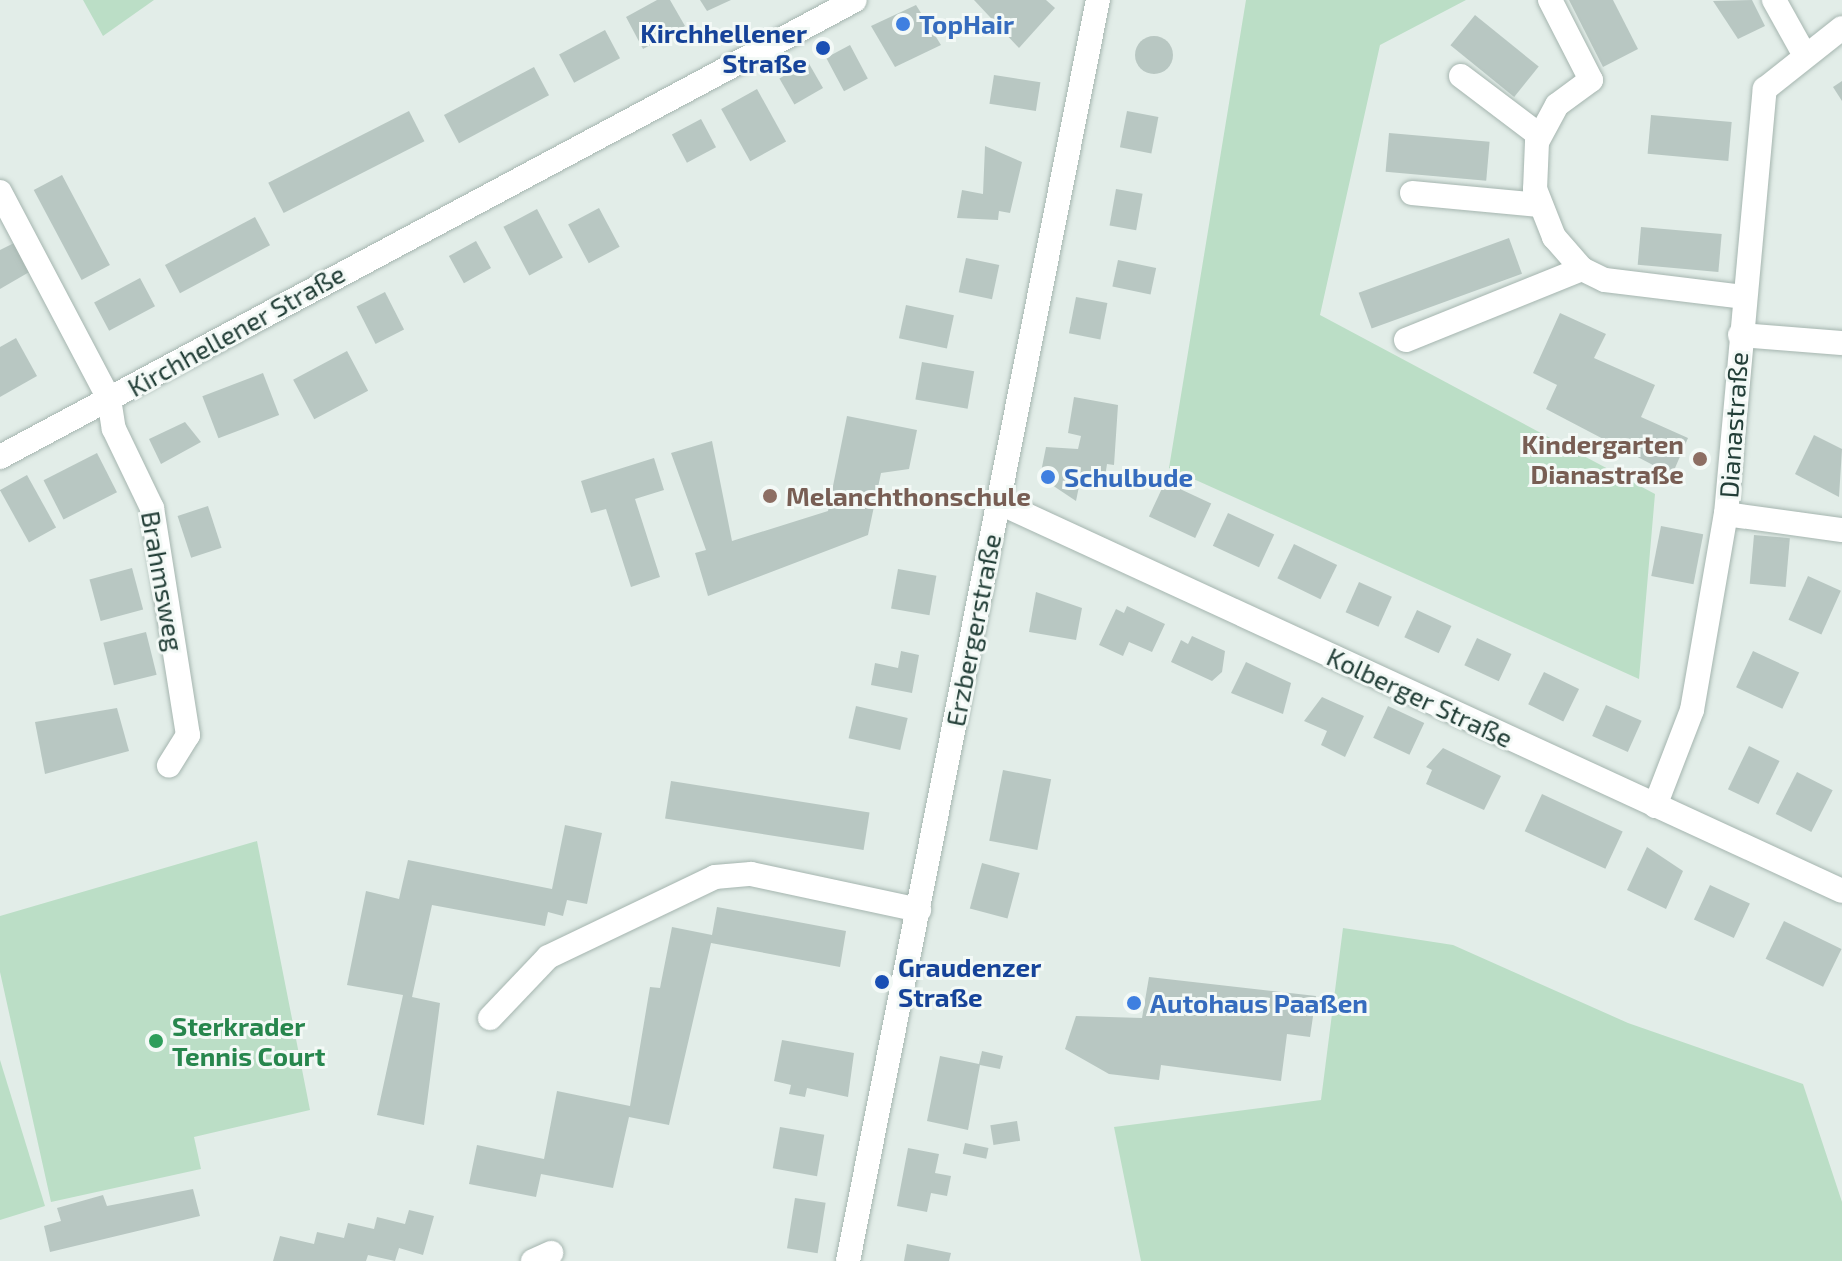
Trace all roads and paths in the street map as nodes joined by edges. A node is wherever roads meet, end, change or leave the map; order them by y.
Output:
1 (855, 0) edge
2 (1098, 0) edge
3 (1550, 0) edge
4 (1774, 0) edge
5 (1842, 28) edge
6 (1804, 54) junction
7 (1461, 76) dead end
8 (1539, 135) junction
9 (0, 192) edge
10 (1412, 193) dead end
11 (1539, 205) junction
12 (1582, 269) junction
13 (1743, 297) junction
14 (1740, 335) junction
15 (1406, 340) dead end
16 (1842, 343) edge
17 (109, 399) junction
18 (0, 457) edge
19 (998, 502) junction
20 (1726, 514) junction
21 (1842, 530) edge
22 (169, 765) dead end
23 (1655, 806) junction
24 (1842, 891) edge
25 (919, 910) junction
26 (490, 1018) dead end
27 (848, 1261) edge

1 - 17 street, Kirchhellener Straße
2 - 19 street, Erzbergerstraße
3 - 8 street
4 - 6 street
5 - 6 street, Dianastraße
6 - 13 street, Dianastraße
7 - 8 street
8 - 11 street
9 - 17 street, Brahmsweg
10 - 11 street
11 - 12 street
12 - 13 street
12 - 15 street
13 - 14 street, Dianastraße
14 - 16 street
14 - 20 street, Dianastraße
17 - 18 street, Kirchhellener Straße
17 - 22 street, Brahmsweg
19 - 23 street, Kolberger Straße
19 - 25 street, Erzbergerstraße
20 - 21 street
20 - 23 street, Dianastraße
23 - 24 street, Kolberger Straße
25 - 26 street
25 - 27 street, Erzbergerstraße

